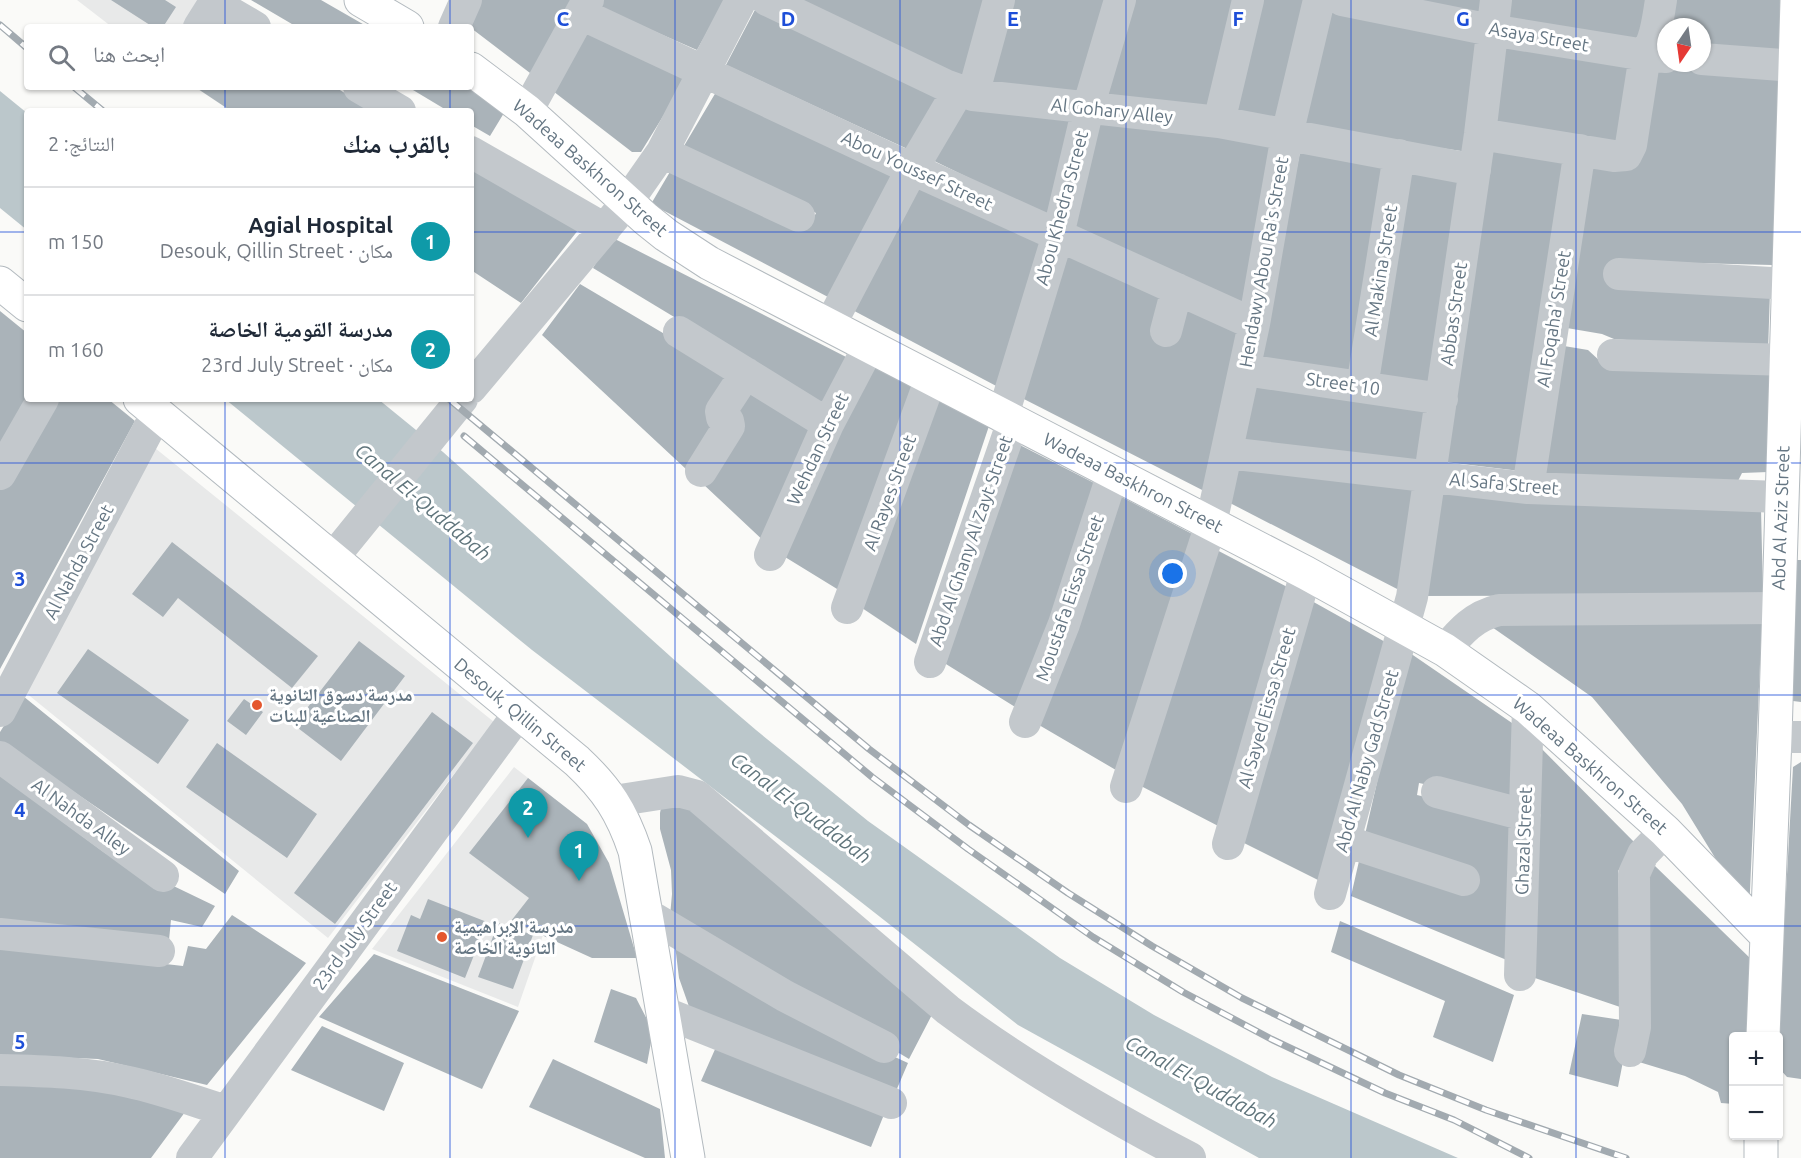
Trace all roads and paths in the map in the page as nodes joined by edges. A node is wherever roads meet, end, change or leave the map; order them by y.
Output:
1 (361, 0) edge
2 (466, 0) edge
3 (741, 0) edge
4 (767, 0) edge
5 (999, 0) edge
6 (1120, 0) edge
7 (1248, 0) edge
8 (1319, 0) edge
9 (1342, 0) edge
10 (1661, 0) edge
11 (1797, 0) edge
12 (585, 7) edge
13 (210, 10) edge
14 (1494, 15) edge
15 (247, 24) edge
16 (402, 24) edge
17 (455, 24) edge
18 (1655, 56) edge
19 (1711, 60) edge
20 (1795, 66) junction
21 (474, 71) edge
22 (704, 72) junction
23 (364, 90) edge
24 (965, 93) junction
25 (395, 108) edge
26 (1088, 108) junction
27 (527, 111) junction
28 (1219, 122) junction
29 (1480, 134) junction
30 (1287, 135) junction
31 (1580, 150) junction
32 (662, 152) junction
33 (474, 154) edge
34 (1399, 155) junction
35 (912, 169) junction
36 (1475, 170) junction
37 (1796, 176) edge
38 (627, 202) junction
39 (799, 216) dead end
40 (604, 230) junction
41 (1058, 235) junction
42 (1619, 274) dead end
43 (0, 283) edge
44 (1177, 289) junction
45 (1793, 290) edge
46 (24, 303) edge
47 (1254, 324) junction
48 (830, 325) junction
49 (1166, 331) dead end
50 (679, 332) dead end
51 (869, 346) junction
52 (1613, 355) dead end
53 (1786, 360) junction
54 (1245, 370) junction
55 (746, 373) junction
56 (931, 378) junction
57 (474, 384) edge
58 (1362, 387) junction
59 (1442, 399) junction
60 (41, 402) edge
61 (459, 402) edge
62 (149, 406) edge
63 (1793, 411) edge
64 (1008, 418) junction
65 (828, 424) junction
66 (1227, 453) junction
67 (700, 471) dead end
68 (1113, 473) junction
69 (0, 474) edge
70 (1429, 477) junction
71 (1528, 488) junction
72 (1782, 497) junction
73 (1211, 524) junction
74 (1791, 553) edge
75 (770, 555) dead end
76 (332, 559) junction
77 (1306, 573) junction
78 (847, 608) dead end
79 (1779, 608) junction
80 (1405, 627) junction
81 (1445, 650) junction
82 (930, 662) dead end
83 (1528, 708) junction
84 (0, 711) edge
85 (519, 713) junction
86 (1024, 722) dead end
87 (1788, 737) edge
88 (0, 757) edge
89 (1126, 787) dead end
90 (1437, 792) dead end
91 (614, 801) junction
92 (1525, 815) junction
93 (1665, 831) junction
94 (1345, 841) junction
95 (1228, 844) dead end
96 (163, 876) dead end
97 (1464, 880) dead end
98 (1330, 894) dead end
99 (645, 913) junction
100 (0, 934) edge
101 (1766, 935) junction
102 (159, 951) dead end
103 (1521, 975) dead end
104 (663, 1012) junction
105 (1763, 1032) edge
106 (884, 1047) dead end
107 (1630, 1051) dead end
108 (0, 1070) edge
109 (891, 1102) dead end
110 (226, 1111) junction
111 (1761, 1140) edge
112 (192, 1158) edge
113 (688, 1158) edge
114 (1190, 1158) edge
115 (1761, 1158) edge

1 - 16 street
2 - 17 street
3 - 22 street
4 - 24 street, Al Gohary Alley
5 - 24 street
6 - 26 street, Abou Khedra Street
7 - 28 street
8 - 30 street, Hendawy Abou Ra's Street
9 - 14 street, Asaya Street
10 - 18 street
11 - 20 street, Abd Al Aziz Street
12 - 22 street, Abou Youssef Street
12 - 27 street
13 - 15 street
14 - 18 street, Asaya Street
14 - 29 street, Abbas Street
18 - 31 street
19 - 20 street
20 - 37 street, Abd Al Aziz Street
21 - 27 street, Wadeaa Baskhron Street
22 - 32 street
22 - 35 street, Abou Youssef Street
23 - 25 street
24 - 26 street, Al Gohary Alley
24 - 35 street
26 - 28 street, Al Gohary Alley
26 - 41 street, Abou Khedra Street
27 - 38 street, Wadeaa Baskhron Street
28 - 30 street, Al Gohary Alley
29 - 31 street
29 - 36 street, Abbas Street
30 - 34 street, Al Gohary Alley
30 - 47 street, Hendawy Abou Ra's Street
31 - 71 street, Al Foqaha' Street
32 - 38 street
32 - 39 street
33 - 40 street
34 - 36 street, Al Gohary Alley
34 - 58 street, Al Makina Street
35 - 41 street, Abou Youssef Street
35 - 48 street
36 - 59 street, Abbas Street
37 - 45 street, Abd Al Aziz Street
38 - 40 street
38 - 48 street, Wadeaa Baskhron Street
40 - 57 street
41 - 44 street, Abou Youssef Street
41 - 64 street, Abou Khedra Street
42 - 45 street
43 - 46 street
44 - 47 street, Abou Youssef Street
44 - 49 street
45 - 53 street, Abd Al Aziz Street
47 - 54 street, Hendawy Abou Ra's Street
48 - 51 street, Wadeaa Baskhron Street
50 - 55 street
51 - 56 street, Wadeaa Baskhron Street
51 - 65 street, Wehdan Street
52 - 53 street
53 - 63 street, Abd Al Aziz Street
54 - 58 street, Street 10
54 - 66 street, Hendawy Abou Ra's Street
55 - 65 street
55 - 67 street
56 - 64 street, Wadeaa Baskhron Street
56 - 78 street, Al Rayes Street
58 - 59 street, Street 10
59 - 70 street, Abbas Street
60 - 69 street
61 - 76 street
62 - 76 street, Desouk, Qillin Street
62 - 84 street, Al Nahda Street
63 - 72 street, Abd Al Aziz Street
64 - 68 street, Wadeaa Baskhron Street
64 - 82 street, Abd Al Ghany Al Zayt Street
65 - 75 street, Wehdan Street
66 - 70 street, Al Safa Street
66 - 73 street, Hendawy Abou Ra's Street
68 - 73 street, Wadeaa Baskhron Street
68 - 86 street, Moustafa Eissa Street
70 - 71 street, Al Safa Street
70 - 80 street, Abbas Street
71 - 72 street, Al Safa Street
72 - 74 street, Abd Al Aziz Street
73 - 77 street, Wadeaa Baskhron Street
73 - 89 street, Hendawy Abou Ra's Street
74 - 79 street, Abd Al Aziz Street
76 - 85 street, Desouk, Qillin Street
77 - 80 street, Wadeaa Baskhron Street
77 - 95 street, Al Sayed Eissa Street
79 - 81 street
79 - 87 street, Abd Al Aziz Street
80 - 81 street, Wadeaa Baskhron Street
80 - 94 street, Abd Al Naby Gad Street
81 - 83 street, Wadeaa Baskhron Street
83 - 92 street, Ghazal Street
83 - 93 street, Wadeaa Baskhron Street
85 - 91 street, Desouk, Qillin Street
85 - 110 street, 23rd July Street
87 - 101 street, Abd Al Aziz Street
88 - 96 street, Al Nahda Alley
90 - 92 street
91 - 99 street, Desouk, Qillin Street
91 - 114 street
92 - 103 street, Ghazal Street
93 - 101 street, Wadeaa Baskhron Street
93 - 107 street
94 - 97 street
94 - 98 street, Abd Al Naby Gad Street
99 - 104 street, Desouk, Qillin Street
99 - 106 street
100 - 102 street
101 - 105 street, Abd Al Aziz Street
104 - 109 street
104 - 113 street, Desouk, Qillin Street
108 - 110 street
110 - 112 street, 23rd July Street
111 - 115 street

